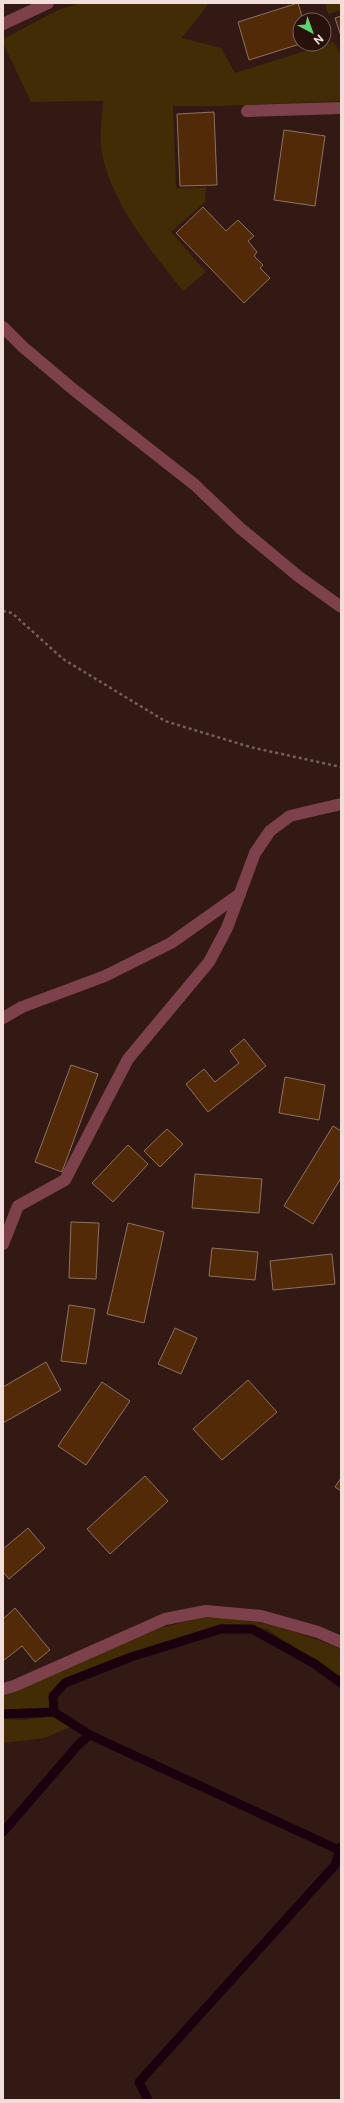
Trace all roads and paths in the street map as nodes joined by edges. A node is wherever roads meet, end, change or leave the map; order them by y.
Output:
1 (48, 3) edge
2 (3, 24) edge
3 (341, 108) edge
4 (247, 111) dead end
5 (3, 327) edge
6 (341, 606) edge
7 (3, 611) edge
8 (341, 767) edge
9 (341, 804) edge
10 (240, 894) junction
11 (3, 1018) edge
12 (3, 1244) edge
13 (341, 1642) edge
14 (3, 1689) edge

1 - 2 street
3 - 4 street
5 - 6 street
7 - 8 path
9 - 10 street
10 - 11 street
10 - 12 street
13 - 14 street

